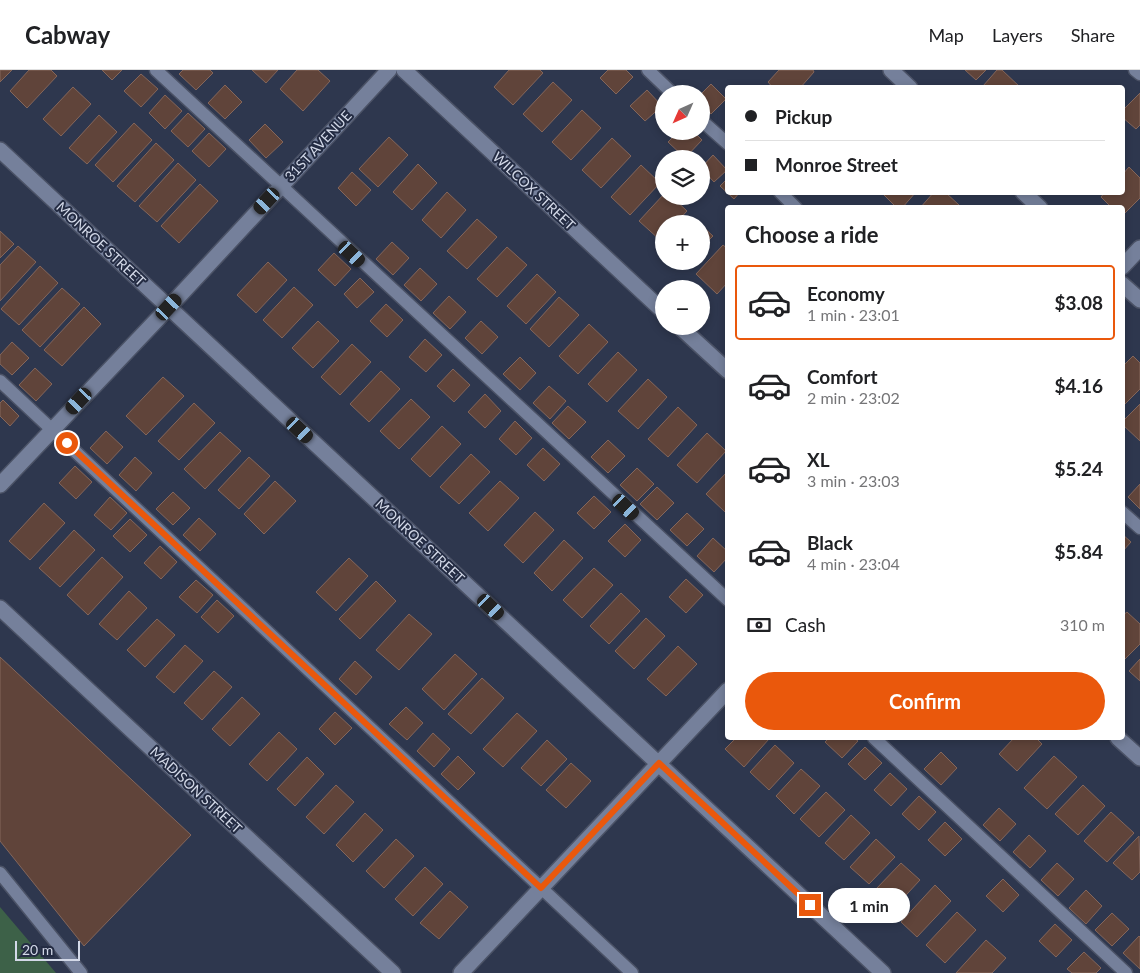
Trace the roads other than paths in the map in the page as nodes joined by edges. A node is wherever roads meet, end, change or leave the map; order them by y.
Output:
1 (156, 70) edge
2 (389, 70) edge
3 (404, 70) edge
4 (648, 70) edge
5 (891, 70) edge
6 (1135, 70) edge
7 (1140, 74) edge
8 (664, 85) edge
9 (907, 85) edge
10 (710, 128) edge
11 (725, 141) edge
12 (0, 150) edge
13 (280, 187) junction
14 (783, 195) edge
15 (1026, 195) edge
16 (793, 205) edge
17 (1037, 205) edge
18 (1140, 248) edge
19 (1125, 264) edge
20 (1125, 287) edge
21 (1140, 300) edge
22 (655, 304) edge
23 (169, 307) junction
24 (689, 335) edge
25 (725, 368) edge
26 (0, 381) edge
27 (52, 430) junction
28 (0, 485) edge
29 (1125, 515) edge
30 (1140, 528) edge
31 (725, 597) edge
32 (0, 608) edge
33 (725, 693) edge
34 (876, 740) edge
35 (1120, 740) edge
36 (1140, 758) edge
37 (659, 763) junction
38 (0, 872) edge
39 (541, 888) junction
40 (82, 973) edge
41 (392, 973) edge
42 (461, 973) edge
43 (632, 973) edge
44 (882, 973) edge
45 (1126, 973) edge

1 - 13 lane
2 - 13 street, 31ST AVENUE
3 - 22 street, WILCOX STREET
4 - 8 lane
5 - 9 street
6 - 7 lane
10 - 11 lane
12 - 23 street, MONROE STREET
13 - 23 street, 31ST AVENUE
13 - 31 lane
14 - 16 lane
15 - 17 street
18 - 19 street
20 - 21 street
23 - 27 street, 31ST AVENUE
23 - 37 street, MONROE STREET
24 - 25 street
26 - 27 lane
27 - 28 street, 31ST AVENUE
27 - 39 lane
29 - 30 lane
32 - 41 street, MADISON STREET
33 - 37 street
34 - 45 lane
35 - 36 street
37 - 39 street
37 - 44 street, MONROE STREET
38 - 40 lane
39 - 42 street
39 - 43 lane

